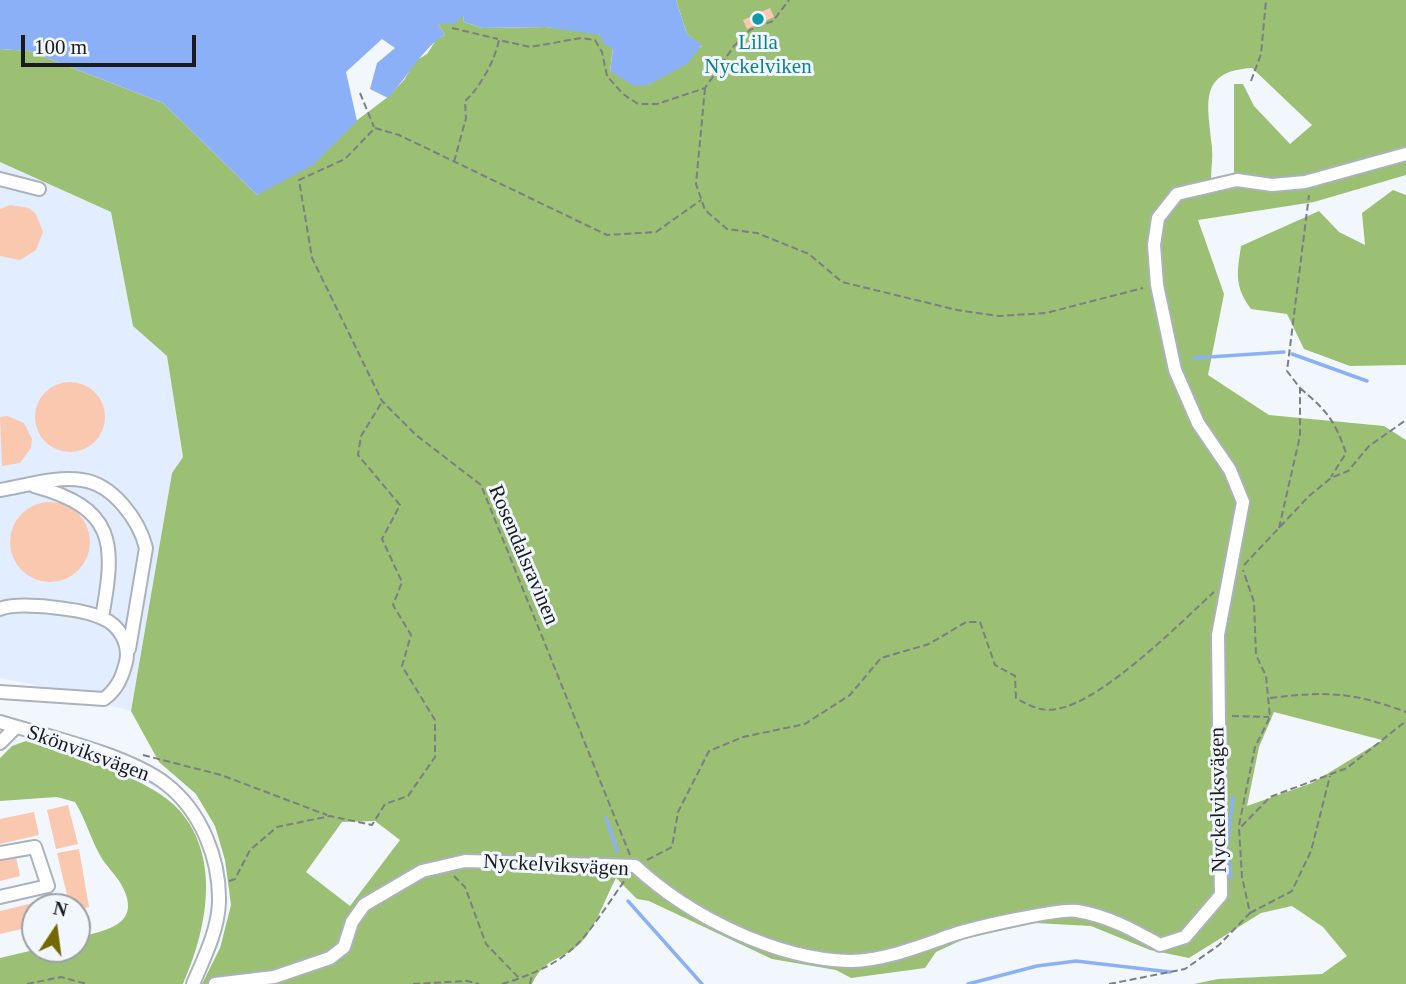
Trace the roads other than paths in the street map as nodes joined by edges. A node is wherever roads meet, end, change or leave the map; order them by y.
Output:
1 (1406, 154) edge
2 (0, 179) edge
3 (39, 189) dead end
4 (29, 485) junction
5 (0, 490) edge
6 (0, 609) edge
7 (102, 617) junction
8 (128, 653) junction
9 (0, 692) edge
10 (0, 722) edge
11 (16, 727) junction
12 (0, 743) edge
13 (0, 853) edge
14 (0, 897) edge
15 (193, 984) edge
16 (215, 984) edge

1 - 16 street, Nyckelviksvägen
2 - 3 street
4 - 5 street
4 - 7 street
4 - 8 street
6 - 7 street
7 - 8 street
8 - 9 street
10 - 11 street, Skönviksvägen
11 - 12 street
11 - 15 street, Skönviksvägen
13 - 14 street

